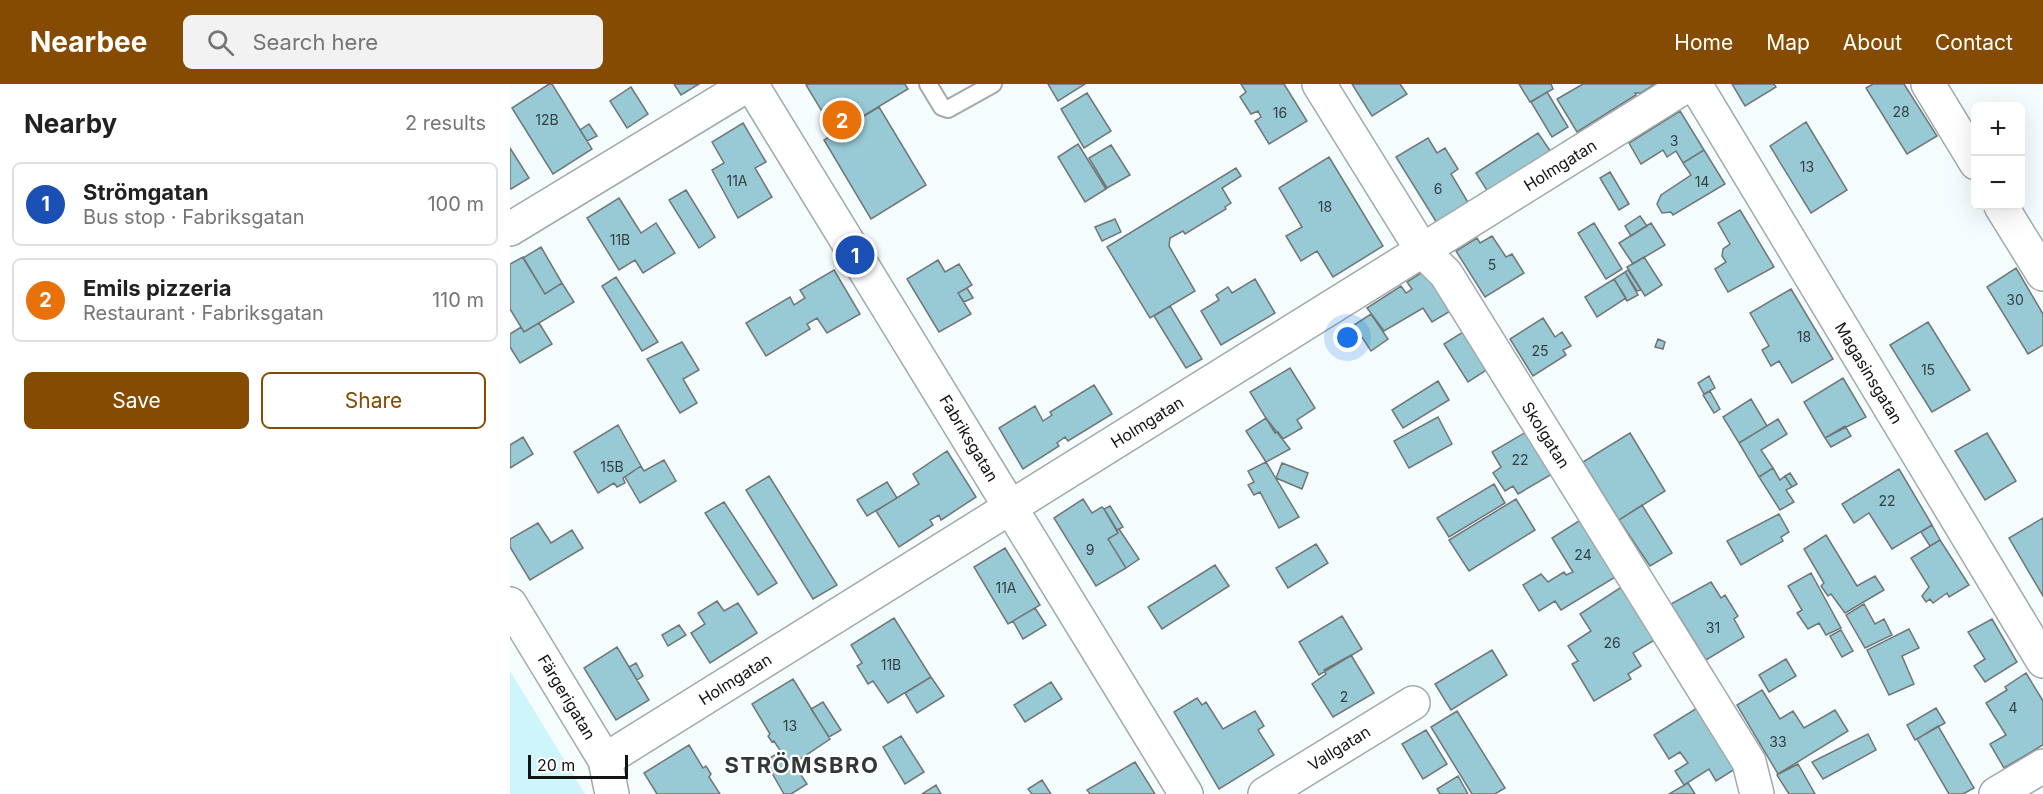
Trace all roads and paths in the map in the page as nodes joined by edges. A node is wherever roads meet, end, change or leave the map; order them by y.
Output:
1 (750, 84) edge
2 (928, 84) edge
3 (993, 84) edge
4 (1319, 84) edge
5 (1689, 84) edge
6 (1695, 84) edge
7 (1928, 84) edge
8 (1972, 156) edge
9 (2003, 210) edge
10 (510, 229) edge
11 (1422, 250) junction
12 (2043, 274) edge
13 (1011, 507) junction
14 (514, 621) edge
15 (2043, 661) edge
16 (1413, 703) dead end
17 (605, 760) junction
18 (2043, 766) edge
19 (612, 794) edge
20 (1186, 794) edge
21 (1264, 794) edge
22 (1757, 794) edge
23 (1995, 794) edge

1 - 10 street
1 - 13 street, Fabriksgatan
2 - 3 lane
4 - 11 street, Skolgatan
5 - 11 street, Holmgatan
6 - 15 street, Magasinsgatan
7 - 8 street
9 - 12 street
11 - 13 street, Holmgatan
11 - 22 street, Skolgatan
13 - 17 street, Holmgatan
13 - 20 street, Fabriksgatan
14 - 17 street, Färgerigatan
16 - 21 street, Vallgatan
17 - 19 street, Färgerigatan
18 - 23 street

